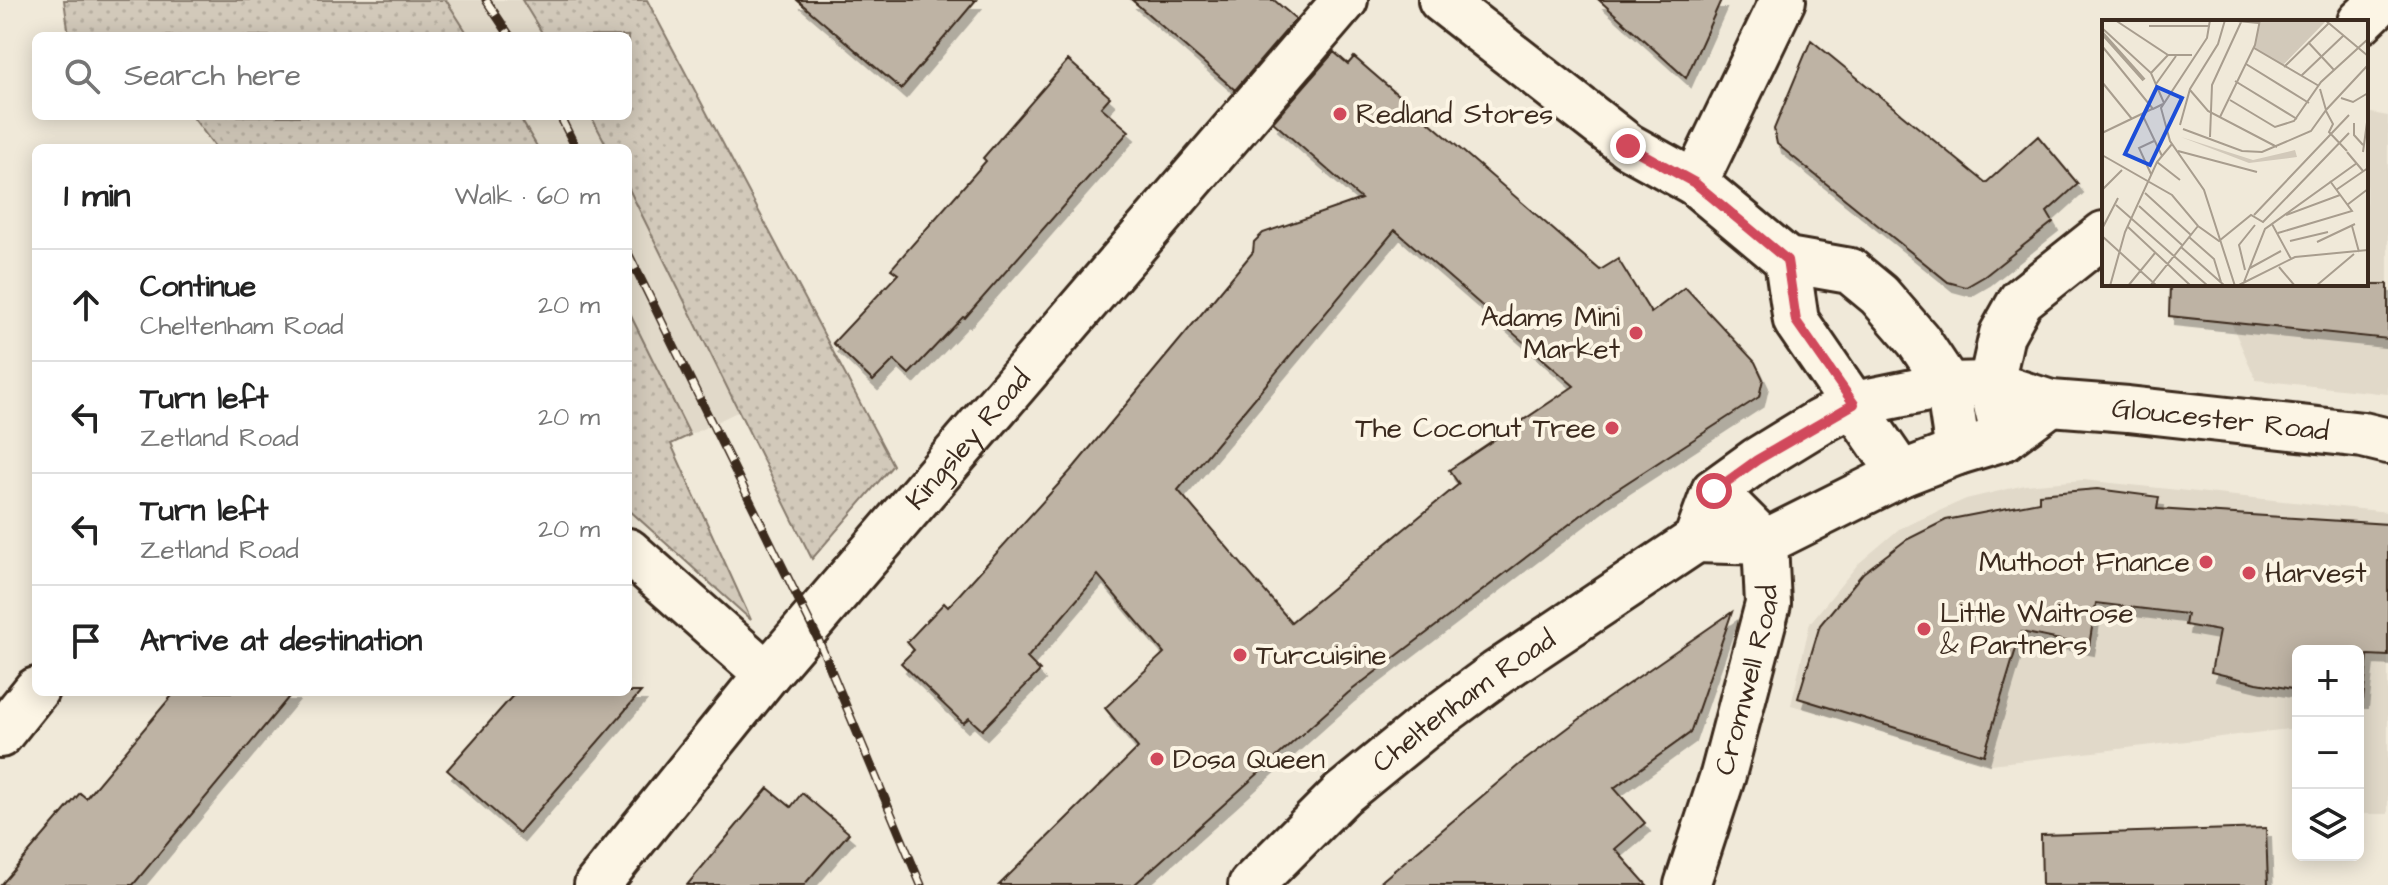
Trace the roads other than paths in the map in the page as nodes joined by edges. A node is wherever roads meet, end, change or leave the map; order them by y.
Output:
1 (1345, 0) edge
2 (1441, 0) edge
3 (1783, 0) edge
4 (2383, 0) edge
5 (2362, 20) edge
6 (1695, 183) junction
7 (2102, 236) edge
8 (1787, 260) junction
9 (1991, 384) junction
10 (1948, 385) junction
11 (2051, 403) junction
12 (1854, 404) junction
13 (2004, 438) junction
14 (2388, 441) edge
15 (1958, 452) junction
16 (1901, 474) junction
17 (1714, 491) junction
18 (1696, 540) junction
19 (1765, 542) junction
20 (632, 555) edge
21 (767, 674) junction
22 (32, 695) edge
23 (0, 735) edge
24 (597, 885) edge
25 (1251, 885) edge
26 (1687, 885) edge

1 - 21 main road, Kingsley Road
2 - 6 main road
3 - 6 main road
4 - 5 main road
6 - 8 main road
7 - 9 main road
8 - 10 main road
8 - 12 main road
9 - 10 main road, Gloucester Road
9 - 11 main road, Gloucester Road
9 - 13 main road
10 - 12 main road, Gloucester Road
10 - 15 main road
11 - 13 main road
11 - 14 main road, Gloucester Road
12 - 16 main road
12 - 17 main road
13 - 15 main road
15 - 16 main road
16 - 19 main road
17 - 18 main road
17 - 19 main road
18 - 19 main road
18 - 25 main road, Cheltenham Road
19 - 26 main road, Cromwell Road
20 - 21 main road
21 - 24 main road, Kingsley Road
22 - 23 main road

